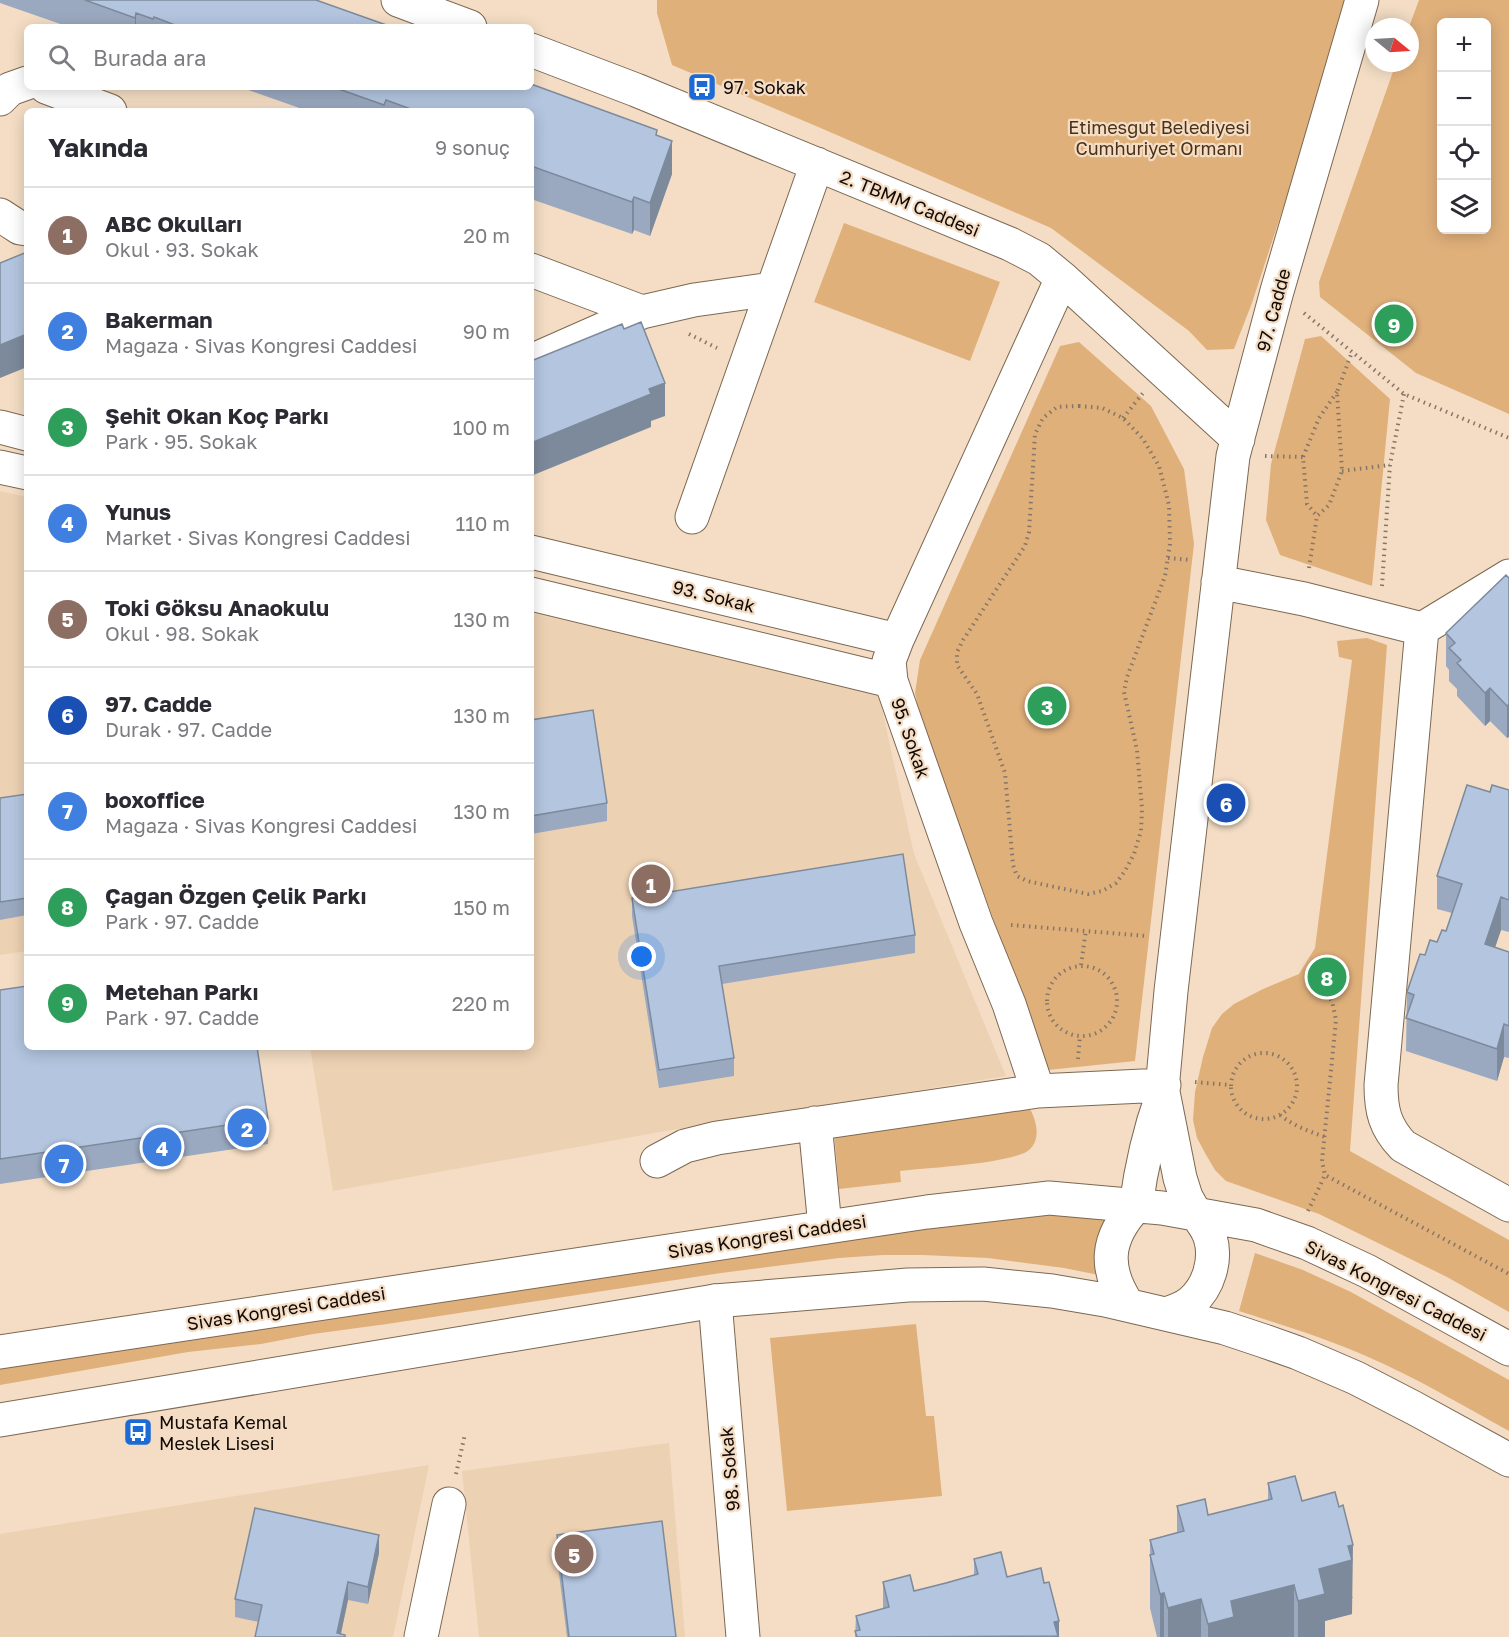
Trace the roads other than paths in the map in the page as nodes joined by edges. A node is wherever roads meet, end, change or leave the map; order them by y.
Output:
1 (398, 0) edge
2 (1362, 0) edge
3 (462, 24) edge
4 (534, 51) edge
5 (24, 84) edge
6 (54, 90) edge
7 (0, 99) edge
8 (102, 108) edge
9 (817, 164) junction
10 (0, 215) edge
11 (24, 229) edge
12 (534, 271) edge
13 (1062, 278) junction
14 (772, 289) junction
15 (642, 312) junction
16 (534, 360) edge
17 (0, 427) edge
18 (24, 433) edge
19 (1238, 440) junction
20 (0, 467) edge
21 (24, 473) edge
22 (692, 517) dead end
23 (534, 553) edge
24 (1509, 576) edge
25 (1218, 582) junction
26 (534, 595) edge
27 (1422, 629) junction
28 (897, 640) junction
29 (891, 681) junction
30 (1163, 1088) junction
31 (1038, 1091) junction
32 (815, 1123) junction
33 (657, 1161) dead end
34 (1509, 1205) edge
35 (1136, 1206) junction
36 (1195, 1213) junction
37 (825, 1227) junction
38 (715, 1301) junction
39 (1128, 1305) junction
40 (1166, 1314) junction
41 (1509, 1349) edge
42 (0, 1352) edge
43 (0, 1420) edge
44 (1509, 1460) edge
45 (449, 1504) road end
46 (421, 1637) edge
47 (743, 1637) edge

1 - 3 street
2 - 19 street, 97. Cadde
4 - 9 street, 2. TBMM Caddesi
5 - 7 street
6 - 8 street
9 - 13 street, 2. TBMM Caddesi
9 - 14 street
10 - 11 street
12 - 15 street
13 - 19 street, 2. TBMM Caddesi
13 - 28 street, 95. Sokak
14 - 15 street
14 - 22 street
15 - 16 street
17 - 18 street
19 - 25 street, 97. Cadde
20 - 21 street
23 - 28 street, 93. Sokak
24 - 27 street
25 - 27 street
25 - 30 street, 97. Cadde
26 - 29 street
27 - 34 street
28 - 29 street, 95. Sokak
29 - 31 street, 95. Sokak
30 - 31 street
30 - 35 street, 97. Cadde
30 - 36 street, 97. Cadde
31 - 32 street
32 - 33 street
32 - 37 street
35 - 36 street, Sivas Kongresi Caddesi
35 - 37 street, Sivas Kongresi Caddesi
35 - 39 street
36 - 40 street
36 - 41 street, Sivas Kongresi Caddesi
37 - 42 street, Sivas Kongresi Caddesi
38 - 39 street
38 - 43 street
38 - 47 street, 98. Sokak
39 - 40 street
40 - 44 street
45 - 46 street

